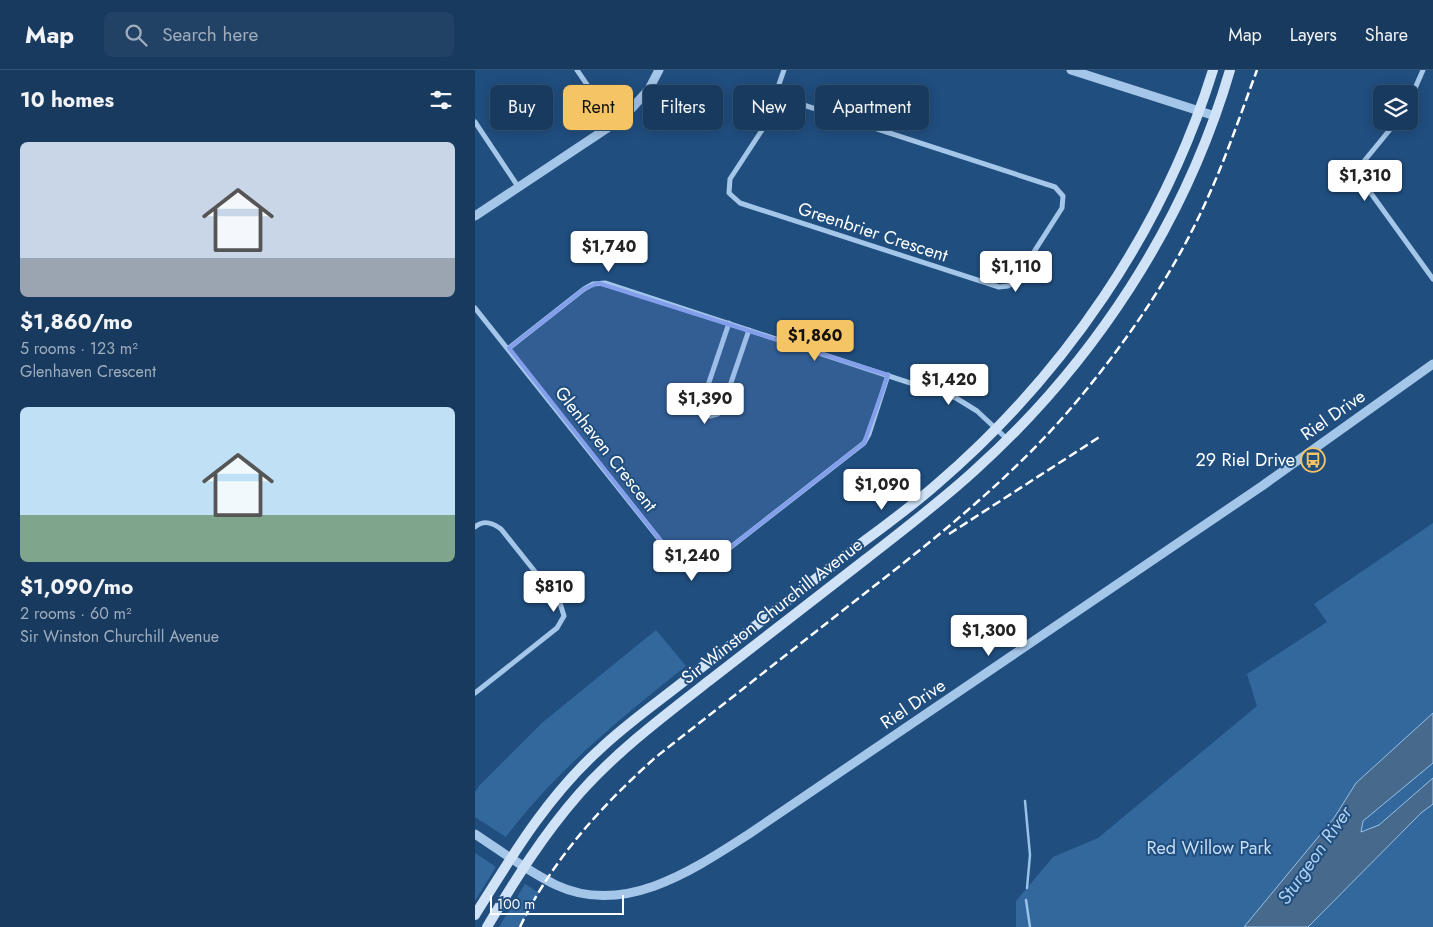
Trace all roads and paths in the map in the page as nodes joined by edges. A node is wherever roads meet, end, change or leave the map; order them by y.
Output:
1 (577, 70) edge
2 (659, 70) edge
3 (784, 70) edge
4 (1071, 70) edge
5 (1213, 70) edge
6 (1230, 70) edge
7 (1423, 70) edge
8 (587, 85) edge
9 (779, 85) edge
10 (1416, 85) edge
11 (776, 96) joint
12 (633, 106) edge
13 (1199, 111) junction
14 (1215, 116) junction
15 (475, 122) edge
16 (605, 130) edge
17 (1390, 130) edge
18 (519, 188) junction
19 (475, 216) edge
20 (1433, 279) edge
21 (475, 308) edge
22 (729, 323) junction
23 (749, 330) junction
24 (509, 348) junction
25 (1433, 364) edge
26 (889, 376) junction
27 (996, 429) junction
28 (1008, 440) junction
29 (475, 527) edge
30 (475, 693) edge
31 (475, 834) edge
32 (511, 857) junction
33 (523, 866) junction
34 (475, 914) edge
35 (487, 927) edge

1 - 8 street
2 - 12 street
3 - 9 street, Greenbrier Crescent
4 - 13 street
5 - 13 main road, Sir Winston Churchill Avenue
6 - 14 main road, Sir Winston Churchill Avenue
7 - 10 street
11 - 11 street, Greenbrier Crescent
13 - 14 street
13 - 27 main road, Sir Winston Churchill Avenue
14 - 28 main road, Sir Winston Churchill Avenue
15 - 18 street
16 - 18 street
17 - 20 street
18 - 19 street
21 - 24 street, Glenhaven Crescent
22 - 23 street
22 - 23 street
22 - 24 street
23 - 26 street
24 - 26 street, Glenhaven Crescent
25 - 33 street, Riel Drive
26 - 27 street
27 - 28 street
27 - 32 main road, Sir Winston Churchill Avenue
28 - 33 main road, Sir Winston Churchill Avenue
29 - 30 street
31 - 32 street, Riel Drive
32 - 33 street, Riel Drive
32 - 34 main road, Sir Winston Churchill Avenue
33 - 35 main road, Sir Winston Churchill Avenue

